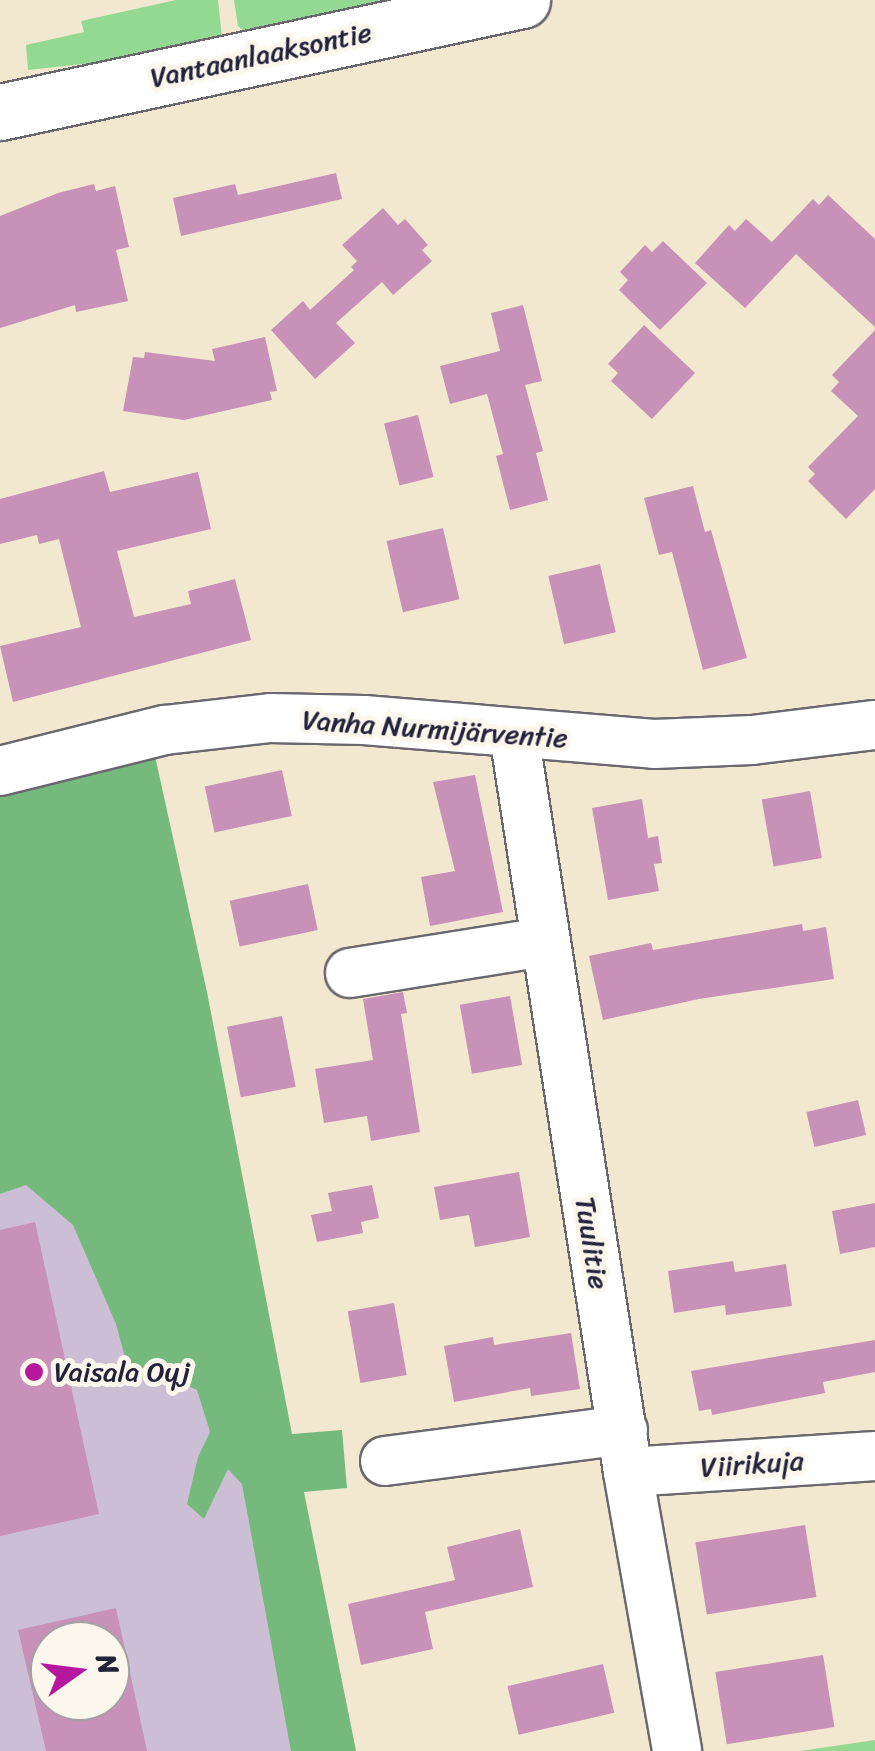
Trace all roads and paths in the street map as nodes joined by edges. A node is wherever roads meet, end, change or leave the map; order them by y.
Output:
1 (522, 0) edge
2 (0, 112) edge
3 (875, 725) edge
4 (514, 734) junction
5 (0, 771) edge
6 (544, 942) junction
7 (350, 973) dead end
8 (626, 1451) junction
9 (875, 1456) edge
10 (385, 1460) dead end
11 (677, 1751) edge

1 - 2 main road, Vantaanlaaksontie
3 - 4 street, Vanha Nurmijärventie
4 - 5 street, Vanha Nurmijärventie
4 - 6 street, Tuulitie
6 - 7 street
6 - 8 street, Tuulitie
8 - 9 street, Viirikuja
8 - 10 street, Viirikuja
8 - 11 street, Tuulitie

